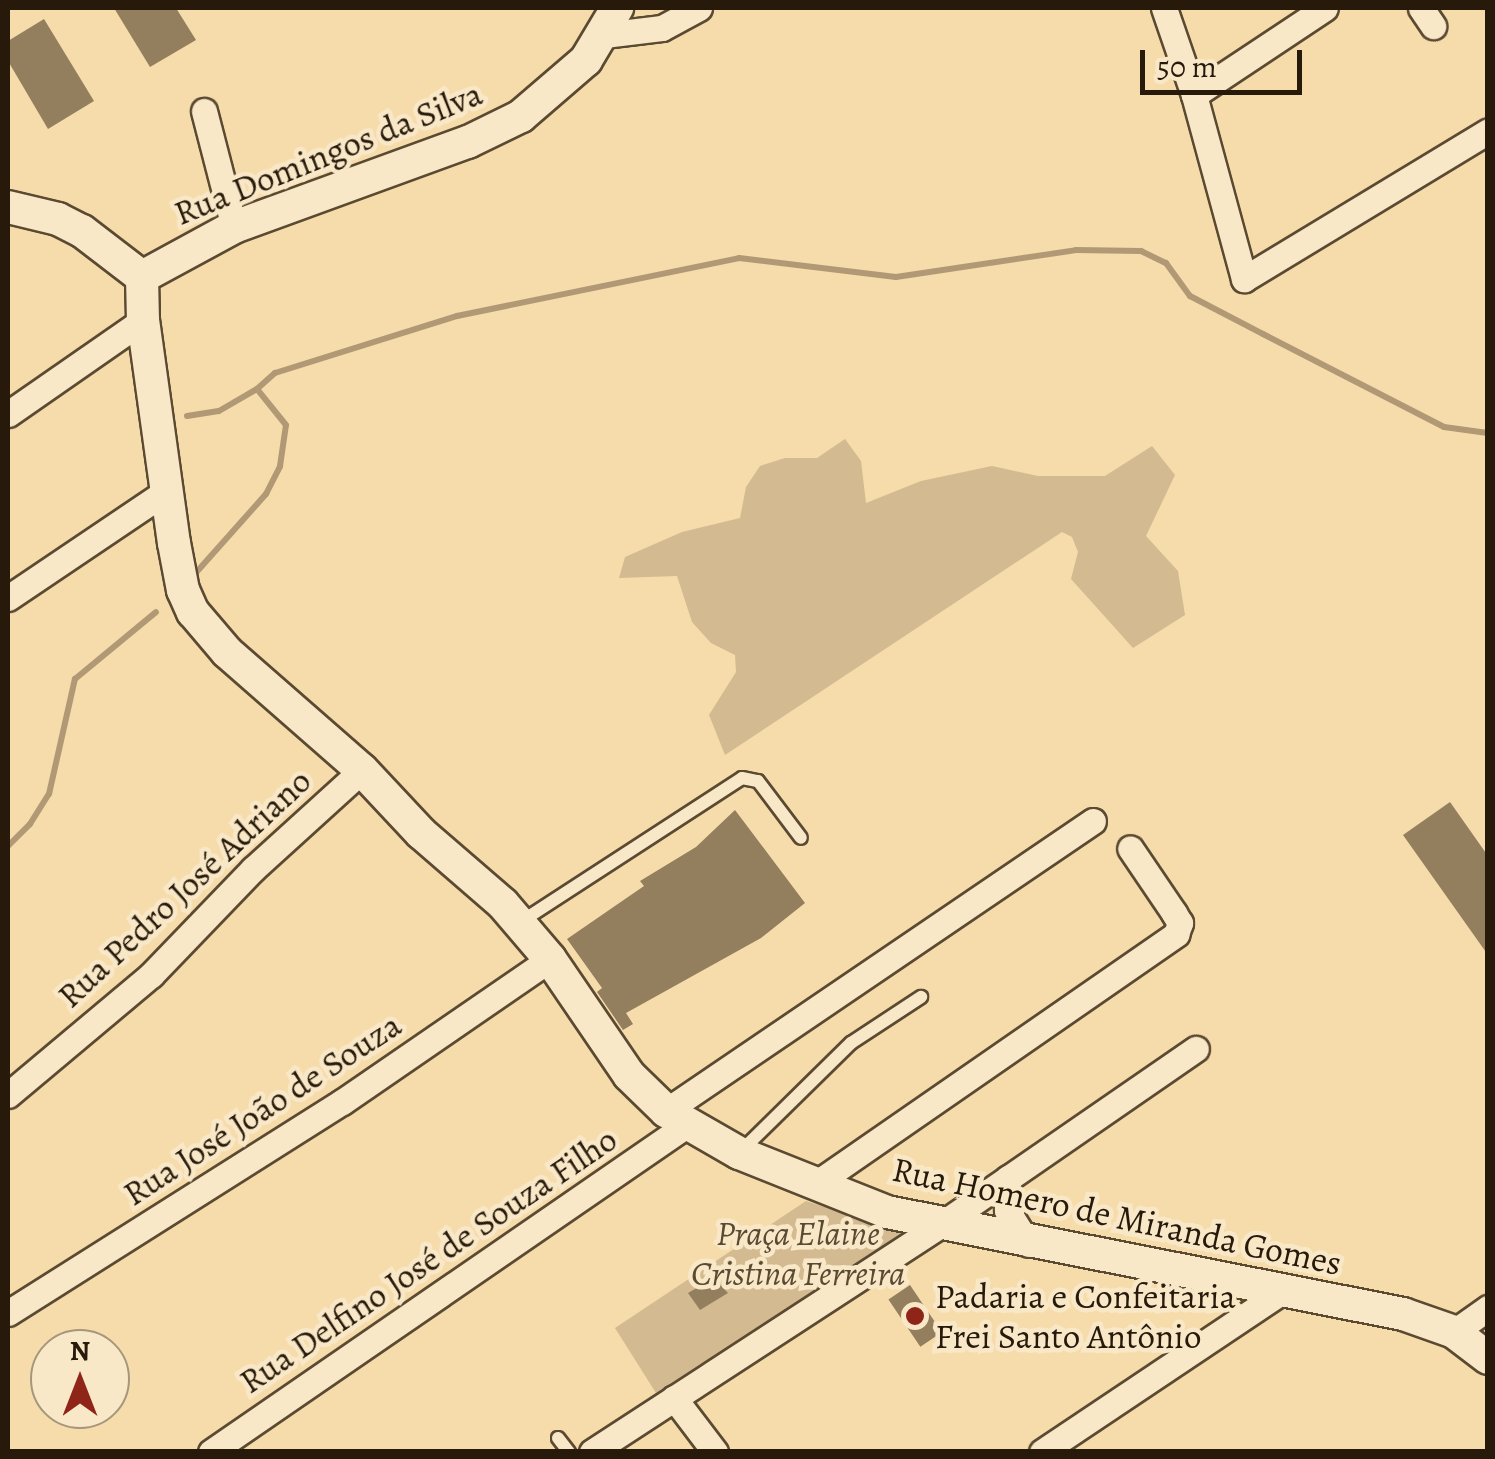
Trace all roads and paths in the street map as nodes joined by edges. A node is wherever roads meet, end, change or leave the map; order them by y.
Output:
1 (700, 8) edge
2 (1164, 8) edge
3 (1326, 8) edge
4 (610, 21) edge
5 (1194, 95) junction
6 (204, 112) dead end
7 (1488, 131) edge
8 (8, 207) edge
9 (234, 227) junction
10 (142, 277) junction
11 (143, 320) junction
12 (8, 414) edge
13 (168, 490) junction
14 (8, 598) edge
15 (362, 770) junction
16 (1093, 821) dead end
17 (801, 838) dead end
18 (1130, 848) dead end
19 (520, 922) junction
20 (550, 959) junction
21 (921, 997) dead end
22 (1196, 1048) dead end
23 (8, 1095) edge
24 (676, 1118) junction
25 (739, 1153) junction
26 (1008, 1178) junction
27 (814, 1185) junction
28 (938, 1226) junction
29 (1028, 1244) junction
30 (1281, 1292) junction
31 (1488, 1308) edge
32 (8, 1312) edge
33 (1454, 1332) junction
34 (1488, 1358) edge
35 (674, 1398) junction
36 (558, 1438) dead end
37 (211, 1452) edge
38 (569, 1452) edge
39 (592, 1452) edge
40 (715, 1452) edge
41 (1042, 1452) edge

1 - 4 street
2 - 5 street
3 - 5 street
4 - 9 street, Rua Domingos da Silva
5 - 7 street
6 - 9 street
8 - 10 street
9 - 10 street, Rua Domingos da Silva
10 - 11 street, Rua Homero de Miranda Gomes
11 - 12 street
11 - 13 street, Rua Homero de Miranda Gomes
13 - 14 street
13 - 15 street, Rua Homero de Miranda Gomes
15 - 19 street, Rua Homero de Miranda Gomes
15 - 23 street, Rua Pedro José Adriano
16 - 24 street, Rua Delfino José de Souza Filho
17 - 19 lane
18 - 27 street
19 - 20 street, Rua Homero de Miranda Gomes
20 - 24 street, Rua Homero de Miranda Gomes
20 - 32 street, Rua José João de Souza
21 - 25 lane
22 - 26 street
24 - 25 street, Rua Homero de Miranda Gomes
24 - 37 street, Rua Delfino José de Souza Filho
25 - 27 street, Rua Homero de Miranda Gomes
26 - 28 street
26 - 29 street
27 - 28 street, Rua Homero de Miranda Gomes
28 - 29 street, Rua Homero de Miranda Gomes
28 - 35 street
29 - 30 street, Rua Homero de Miranda Gomes
30 - 33 street, Rua Homero de Miranda Gomes
30 - 41 street
31 - 33 street
33 - 34 street, Rua Homero de Miranda Gomes
35 - 39 street
35 - 40 street
36 - 38 lane

